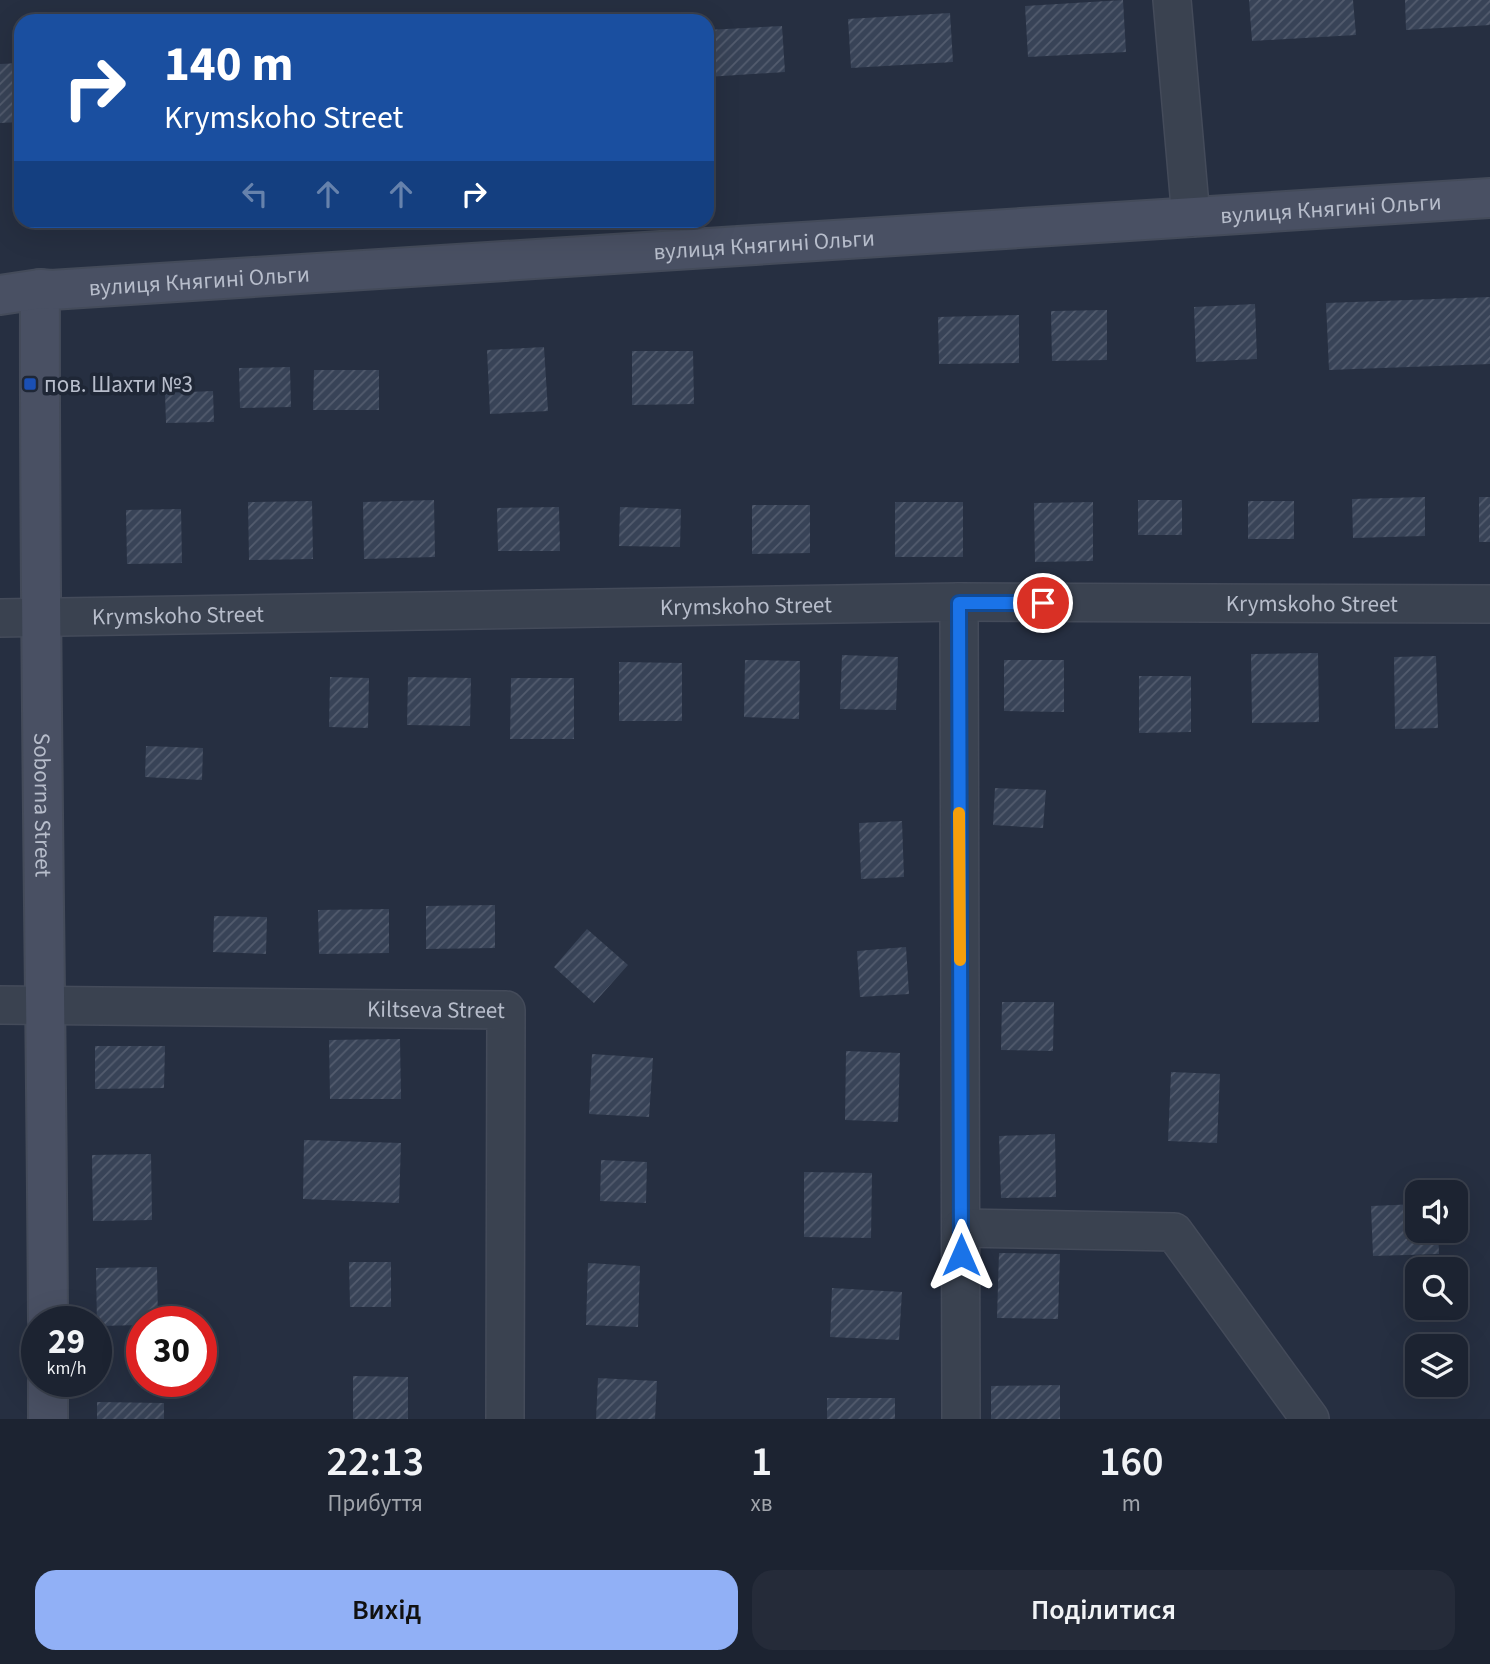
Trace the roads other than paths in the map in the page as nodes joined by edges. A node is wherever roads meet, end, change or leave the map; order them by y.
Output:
1 (1172, 0) edge
2 (1490, 198) edge
3 (1191, 218) junction
4 (40, 289) junction
5 (0, 295) edge
6 (959, 603) junction
7 (1490, 604) edge
8 (0, 618) edge
9 (40, 618) junction
10 (46, 1003) junction
11 (0, 1005) edge
12 (961, 1228) junction
13 (48, 1306) edge
14 (48, 1397) edge
15 (48, 1419) edge
16 (505, 1419) edge
17 (961, 1419) edge
18 (1310, 1419) edge

1 - 3 street
2 - 3 street, вулиця Княгині Ольги
3 - 4 street, вулиця Княгині Ольги
4 - 5 street, вулиця Княгині Ольги
4 - 9 street, Soborna Street
6 - 7 street, Krymskoho Street
6 - 9 street, Krymskoho Street
6 - 12 street
8 - 9 street, Krymskoho Street
9 - 10 street, Soborna Street
10 - 11 street, Kiltseva Street
10 - 13 street, Soborna Street
10 - 16 street, Kiltseva Street
12 - 17 street
12 - 18 street
14 - 15 street

